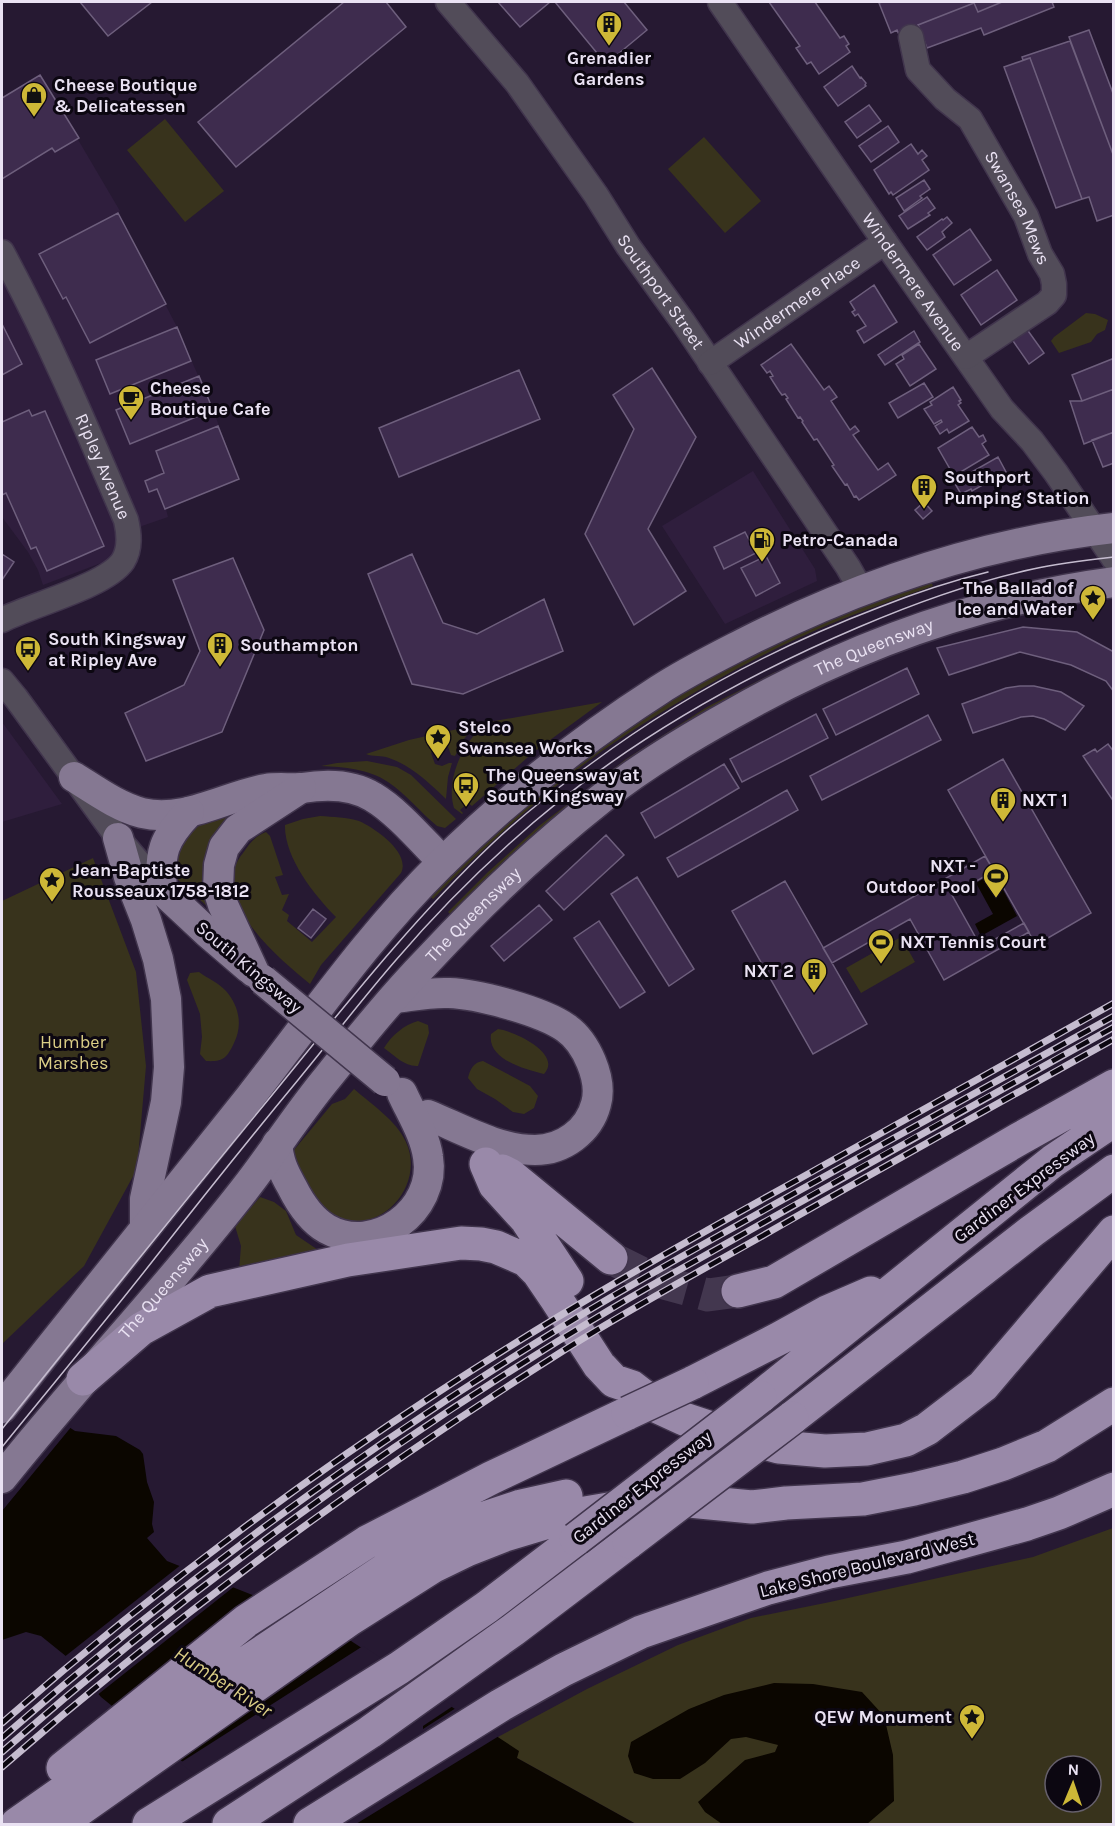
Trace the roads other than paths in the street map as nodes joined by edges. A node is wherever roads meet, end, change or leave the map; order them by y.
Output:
1 (448, 2) edge
2 (720, 2) edge
3 (911, 37) dead end
4 (885, 243) junction
5 (2, 252) edge
6 (966, 357) junction
7 (710, 363) junction
8 (1104, 529) edge
9 (1113, 559) edge
10 (1113, 582) edge
11 (861, 590) junction
12 (2, 621) edge
13 (2, 681) edge
14 (74, 777) junction
15 (301, 788) junction
16 (189, 812) junction
17 (118, 838) junction
18 (442, 862) junction
19 (162, 890) junction
20 (259, 976) junction
21 (394, 998) junction
22 (1113, 1086) edge
23 (394, 1087) junction
24 (428, 1115) junction
25 (1113, 1120) edge
26 (277, 1144) junction
27 (486, 1164) junction
28 (1113, 1171) edge
29 (145, 1227) junction
30 (1113, 1232) edge
31 (611, 1258) tunnel mouth
32 (906, 1279) junction
33 (738, 1291) tunnel mouth
34 (83, 1379) junction
35 (630, 1400) junction
36 (1113, 1404) edge
37 (2, 1408) edge
38 (2, 1478) edge
39 (1113, 1489) edge
40 (43, 1814) edge
41 (2, 1822) edge
42 (149, 1824) edge
43 (229, 1824) edge
44 (310, 1824) edge

1 - 7 street, Southport Street
2 - 4 street, Windermere Avenue
3 - 6 street, Swansea Mews
4 - 6 street, Windermere Avenue
4 - 7 street, Windermere Place
5 - 12 street, Ripley Avenue
6 - 8 street, Windermere Avenue
7 - 11 street, Southport Street
8 - 9 street, Windermere Avenue
8 - 11 main road
10 - 21 main road, The Queensway
11 - 18 main road
13 - 14 street, South Kingsway
14 - 16 main road
14 - 17 street, South Kingsway
15 - 16 main road
15 - 18 main road
15 - 20 main road
16 - 19 main road
17 - 19 street, South Kingsway
17 - 29 main road
18 - 29 main road
19 - 20 main road, South Kingsway
20 - 23 main road, South Kingsway, bridge
21 - 24 main road
21 - 26 main road, The Queensway
22 - 33 highway
23 - 24 main road, South Kingsway
23 - 26 main road
24 - 27 main road, South Kingsway
25 - 32 highway, Gardiner Expressway
26 - 34 main road, The Queensway
27 - 31 highway
27 - 35 highway
28 - 43 highway, Gardiner Expressway, bridge
29 - 37 main road
30 - 35 highway
32 - 35 highway, bridge
32 - 42 highway, Gardiner Expressway, bridge
34 - 35 highway
34 - 38 main road, The Queensway
35 - 40 highway
36 - 40 highway
39 - 44 highway, Lake Shore Boulevard West
40 - 41 highway

